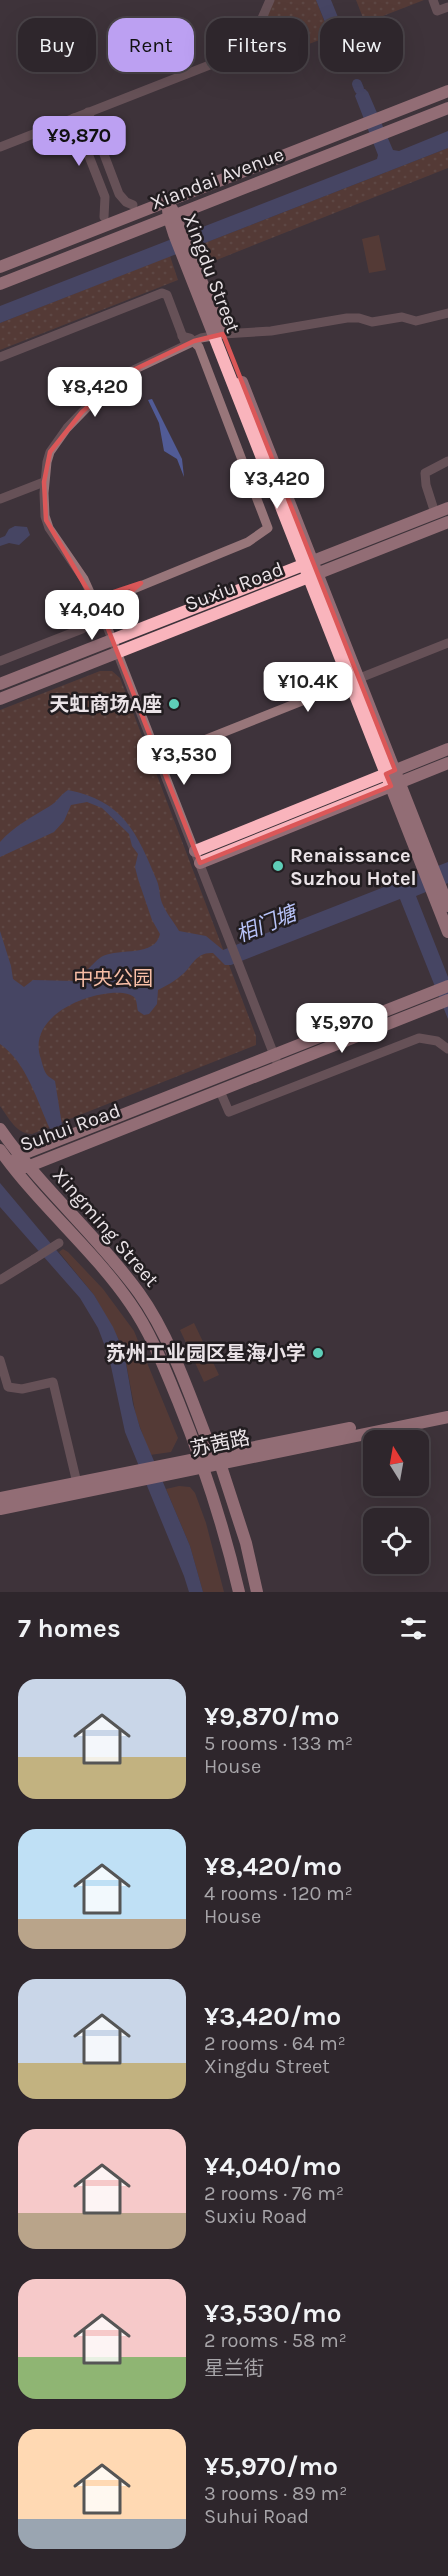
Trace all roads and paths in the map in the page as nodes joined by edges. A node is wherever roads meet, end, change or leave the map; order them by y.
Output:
1 (270, 0) edge
2 (433, 0) edge
3 (448, 7) edge
4 (448, 91) edge
5 (448, 108) edge
6 (88, 112) junction
7 (74, 118) junction
8 (0, 147) edge
9 (167, 201) junction
10 (133, 205) dead end
11 (172, 216) junction
12 (104, 217) dead end
13 (0, 267) edge
14 (0, 284) edge
15 (448, 313) edge
16 (219, 335) junction
17 (187, 341) junction
18 (0, 357) edge
19 (448, 461) edge
20 (44, 483) junction
21 (0, 499) edge
22 (448, 508) edge
23 (435, 513) junction
24 (448, 522) edge
25 (308, 563) junction
26 (313, 576) junction
27 (93, 599) junction
28 (104, 601) junction
29 (98, 617) junction
30 (110, 641) junction
31 (448, 643) edge
32 (114, 654) junction
33 (0, 661) edge
34 (354, 680) junction
35 (0, 684) edge
36 (0, 699) edge
37 (448, 749) edge
38 (159, 758) junction
39 (448, 763) edge
40 (390, 772) junction
41 (395, 784) junction
42 (195, 850) junction
43 (200, 863) junction
44 (437, 891) junction
45 (448, 906) edge
46 (448, 932) edge
47 (448, 986) edge
48 (444, 1002) edge
49 (448, 1048) edge
50 (274, 1054) junction
51 (279, 1067) junction
52 (220, 1091) junction
53 (0, 1129) edge
54 (0, 1150) edge
55 (15, 1161) junction
56 (27, 1167) junction
57 (72, 1235) junction
58 (0, 1280) edge
59 (0, 1360) edge
60 (448, 1409) edge
61 (448, 1417) edge
62 (217, 1459) junction
63 (202, 1462) junction
64 (135, 1476) junction
65 (77, 1483) junction
66 (0, 1498) edge
67 (0, 1509) edge
68 (239, 1592) edge
69 (257, 1592) edge

1 - 6 street
2 - 3 street
4 - 9 main road, Xiandai Avenue
5 - 11 main road, Xiandai Avenue
6 - 7 street
6 - 10 street
7 - 8 street
7 - 12 street
9 - 11 main road, Xingdu Street
9 - 13 main road, Xiandai Avenue
11 - 14 main road, Xiandai Avenue
11 - 16 main road, Xingdu Street
15 - 16 street
16 - 17 street
16 - 25 main road, Xingdu Street
17 - 18 street
17 - 20 street
17 - 28 street
19 - 23 street
20 - 21 street
20 - 27 street
22 - 23 main road, Suxiu Road
23 - 25 main road, Suxiu Road
24 - 26 main road, Suxiu Road
25 - 26 main road, Xingdu Street
25 - 30 main road, Suxiu Road
26 - 32 main road, Suxiu Road
26 - 34 main road, Xingdu Street
27 - 28 street
27 - 29 street
28 - 29 street
29 - 30 street
29 - 33 street
30 - 32 street
30 - 35 main road, Suxiu Road
31 - 34 street
32 - 36 main road, Suxiu Road
32 - 38 street
34 - 38 street
34 - 40 main road, Xingdu Street
37 - 40 main road
38 - 42 street
39 - 41 main road
40 - 41 main road, Xingdu Street
40 - 42 main road
41 - 43 main road
41 - 44 main road, Xingdu Street
42 - 43 street
43 - 50 street
44 - 45 main road, Xingdu Street
44 - 46 main road, Xingdu Street
47 - 50 main road, Suhui Road
48 - 51 main road, Suhui Road
49 - 52 street
50 - 51 street
50 - 55 main road, Suhui Road
51 - 52 main road, Suhui Road
52 - 56 main road, Suhui Road
53 - 55 main road, Xingming Street
54 - 55 main road, Xingming Street
55 - 56 main road, Suhui Road
55 - 57 main road, Xingming Street
56 - 62 main road, Xingming Street
57 - 58 street, bridge
57 - 63 main road, Xingming Street
59 - 65 street
60 - 62 main road
61 - 62 main road, 苏茜路
62 - 63 main road
62 - 69 main road, Xingming Street
63 - 64 main road
63 - 68 main road, Xingming Street
64 - 65 main road
64 - 67 main road
65 - 66 main road

